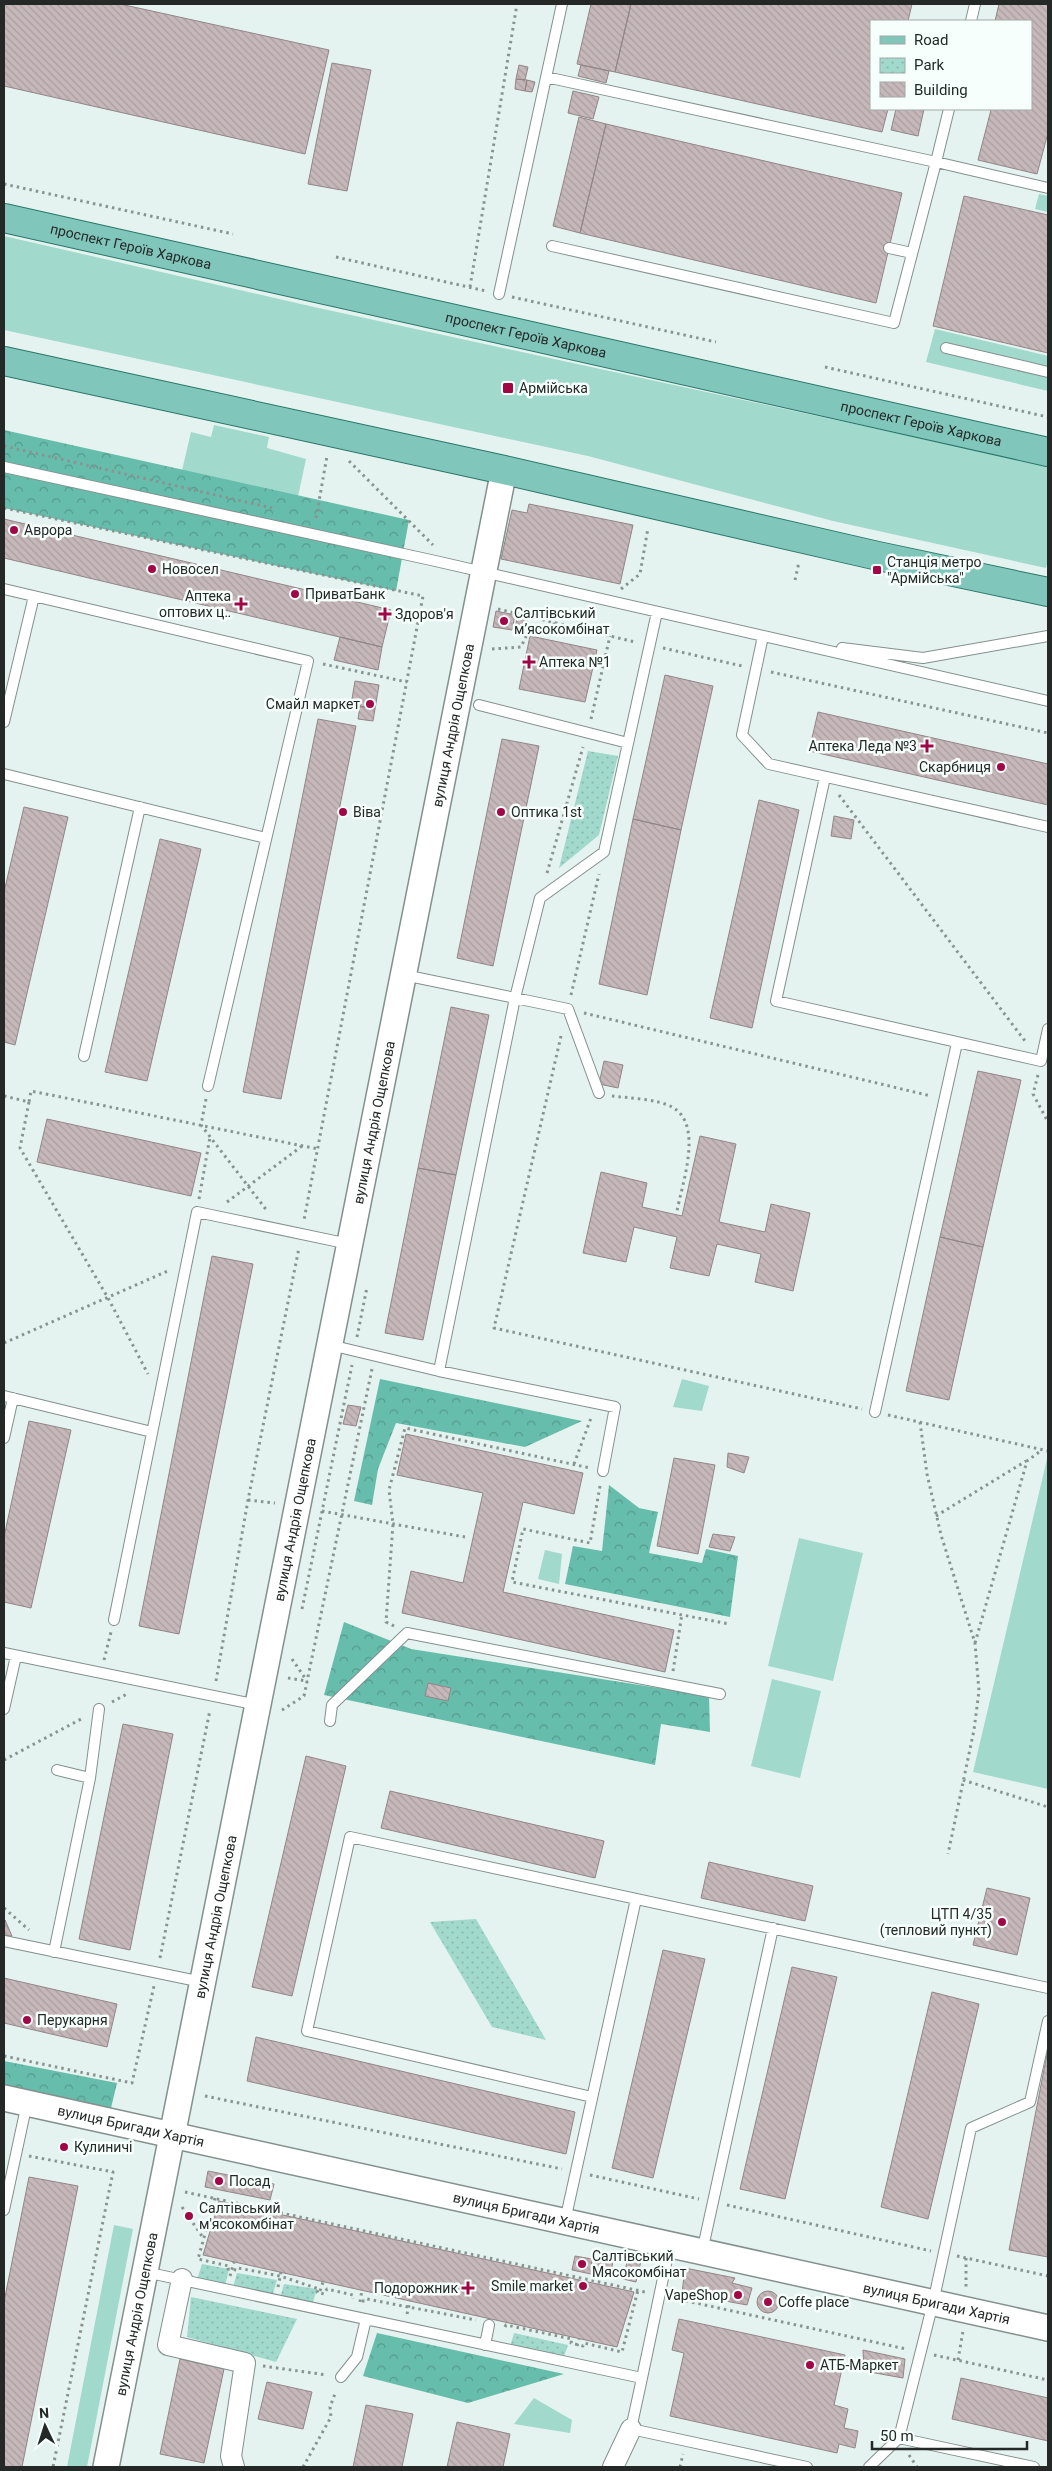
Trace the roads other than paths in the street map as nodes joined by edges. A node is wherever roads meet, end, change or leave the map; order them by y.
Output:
1 (562, 4) edge
2 (975, 4) edge
3 (971, 20) edge
4 (546, 77) junction
5 (949, 110) edge
6 (936, 162) junction
7 (1048, 188) edge
8 (4, 218) edge
9 (552, 246) dead end
10 (889, 248) dead end
11 (912, 253) junction
12 (499, 294) road end
13 (946, 348) dead end
14 (4, 361) edge
15 (1048, 372) edge
16 (1048, 452) edge
17 (4, 467) edge
18 (504, 470) junction
19 (484, 573) junction
20 (4, 588) edge
21 (1048, 592) edge
22 (34, 596) junction
23 (657, 612) junction
24 (763, 636) junction
25 (1048, 636) edge
26 (781, 640) junction
27 (1048, 701) edge
28 (479, 705) dead end
29 (4, 722) edge
30 (628, 743) junction
31 (4, 774) edge
32 (825, 777) junction
33 (140, 807) junction
34 (1048, 827) edge
35 (266, 838) junction
36 (404, 974) junction
37 (515, 998) junction
38 (1048, 1028) edge
39 (957, 1043) junction
40 (84, 1056) dead end
41 (208, 1086) road end
42 (599, 1093) road end
43 (350, 1244) junction
44 (330, 1345) junction
45 (439, 1371) junction
46 (8, 1397) edge
47 (875, 1412) road end
48 (152, 1432) junction
49 (4, 1438) edge
50 (603, 1470) road end
51 (114, 1620) road end
52 (4, 1653) edge
53 (16, 1656) junction
54 (720, 1694) dead end
55 (270, 1707) junction
56 (4, 1709) edge
57 (99, 1709) road end
58 (330, 1721) dead end
59 (57, 1770) dead end
60 (90, 1778) junction
61 (636, 1899) junction
62 (773, 1928) junction
63 (4, 1941) edge
64 (54, 1952) junction
65 (203, 1982) junction
66 (1048, 1988) edge
67 (1048, 2021) edge
68 (592, 2097) junction
69 (15, 2101) edge
70 (172, 2136) junction
71 (4, 2210) edge
72 (565, 2222) junction
73 (670, 2245) junction
74 (702, 2252) junction
75 (145, 2272) junction
76 (182, 2279) junction
77 (933, 2303) junction
78 (366, 2319) junction
79 (486, 2323) road end
80 (1048, 2328) edge
81 (485, 2345) junction
82 (642, 2378) junction
83 (338, 2379) road end
84 (631, 2429) junction
85 (899, 2438) junction
86 (106, 2467) edge
87 (234, 2467) edge
88 (613, 2467) edge
89 (806, 2467) edge
90 (870, 2467) edge
91 (1034, 2467) edge

1 - 4 lane
2 - 3 lane
4 - 6 lane
4 - 12 lane
5 - 6 lane
6 - 7 lane
6 - 11 lane
8 - 16 main road, проспект Героїв Харкова
9 - 11 lane
10 - 11 lane
13 - 15 lane
14 - 18 main road
17 - 19 lane
18 - 19 street, вулиця Андрія Ощепкова
18 - 21 main road
19 - 23 lane
19 - 36 street, вулиця Андрія Ощепкова
20 - 22 lane
22 - 29 lane
22 - 35 lane
23 - 24 lane
23 - 30 lane
24 - 26 lane
24 - 32 lane
25 - 26 lane
26 - 27 lane
28 - 30 lane
30 - 37 lane
31 - 33 lane
32 - 34 lane
32 - 39 lane
33 - 35 lane
33 - 40 lane
35 - 41 lane
36 - 37 lane
36 - 43 street, вулиця Андрія Ощепкова
37 - 42 lane
37 - 45 lane
38 - 39 lane
39 - 47 lane
43 - 44 street, вулиця Андрія Ощепкова
43 - 48 lane
44 - 45 lane
44 - 55 street, вулиця Андрія Ощепкова
45 - 50 lane
46 - 48 lane
46 - 49 lane
48 - 51 lane
52 - 53 lane
53 - 55 lane
53 - 56 lane
54 - 58 lane
55 - 65 street, вулиця Андрія Ощепкова
57 - 60 lane
59 - 60 lane
60 - 64 lane
61 - 62 lane
61 - 68 lane
61 - 68 lane
62 - 66 lane
62 - 74 lane
63 - 64 lane
64 - 65 lane
65 - 70 street, вулиця Андрія Ощепкова
67 - 77 lane
68 - 72 lane
69 - 70 street, вулиця Бригади Хартія
69 - 71 lane
70 - 72 street, вулиця Бригади Хартія
70 - 75 street, вулиця Андрія Ощепкова
72 - 73 street, вулиця Бригади Хартія
73 - 74 street, вулиця Бригади Хартія
73 - 82 lane
74 - 77 street, вулиця Бригади Хартія
75 - 76 lane
75 - 86 street, вулиця Андрія Ощепкова
76 - 78 lane
76 - 87 street
77 - 80 street, вулиця Бригади Хартія
77 - 85 lane
78 - 81 lane
78 - 83 lane
79 - 81 lane
81 - 82 lane
82 - 84 lane
84 - 88 street
84 - 89 lane
85 - 90 lane
85 - 91 lane

